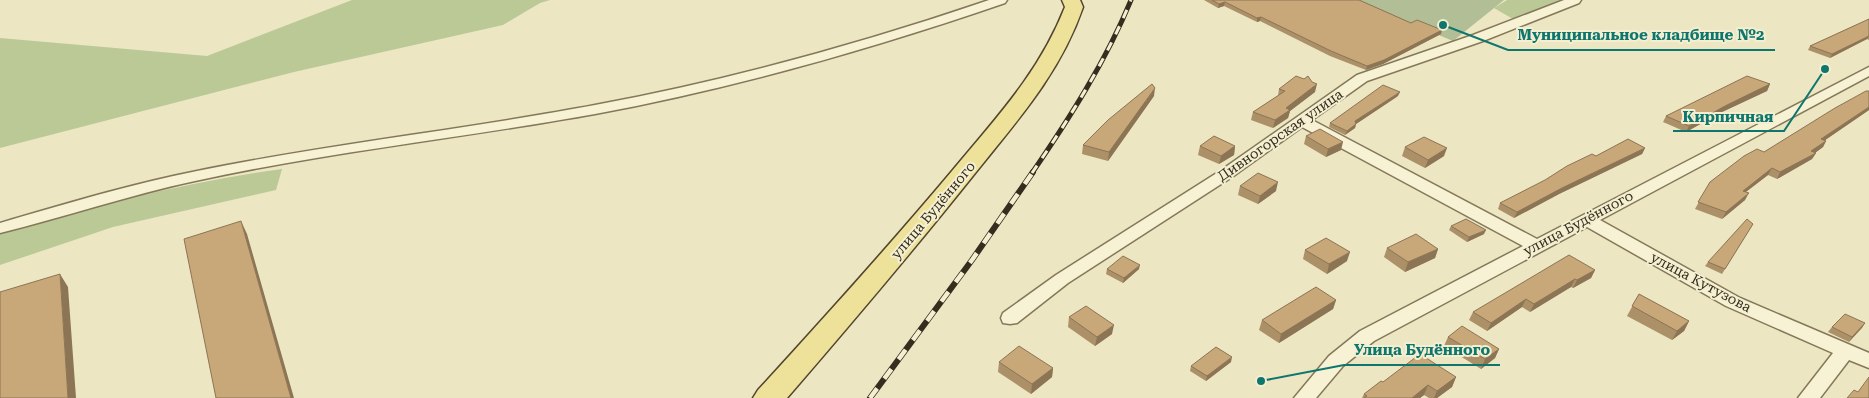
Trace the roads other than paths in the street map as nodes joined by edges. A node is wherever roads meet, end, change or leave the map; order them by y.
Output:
1 (1001, 0) edge
2 (1575, 0) edge
3 (1073, 4) edge
4 (1869, 71) edge
5 (1302, 121) junction
6 (1586, 219) junction
7 (0, 228) edge
8 (1536, 246) junction
9 (1010, 318) dead end
10 (1846, 351) junction
11 (1869, 361) edge
12 (769, 398) edge
13 (1304, 398) edge
14 (1808, 398) edge

1 - 7 street
2 - 5 street, Дивногорская улица
3 - 12 main road, улица Будённого
4 - 6 street, улица Будённого
5 - 8 street
5 - 9 street, Дивногорская улица
6 - 8 street, улица Будённого
6 - 10 street, улица Кутузова
8 - 13 street, улица Будённого
10 - 11 street, улица Кутузова
10 - 14 street

